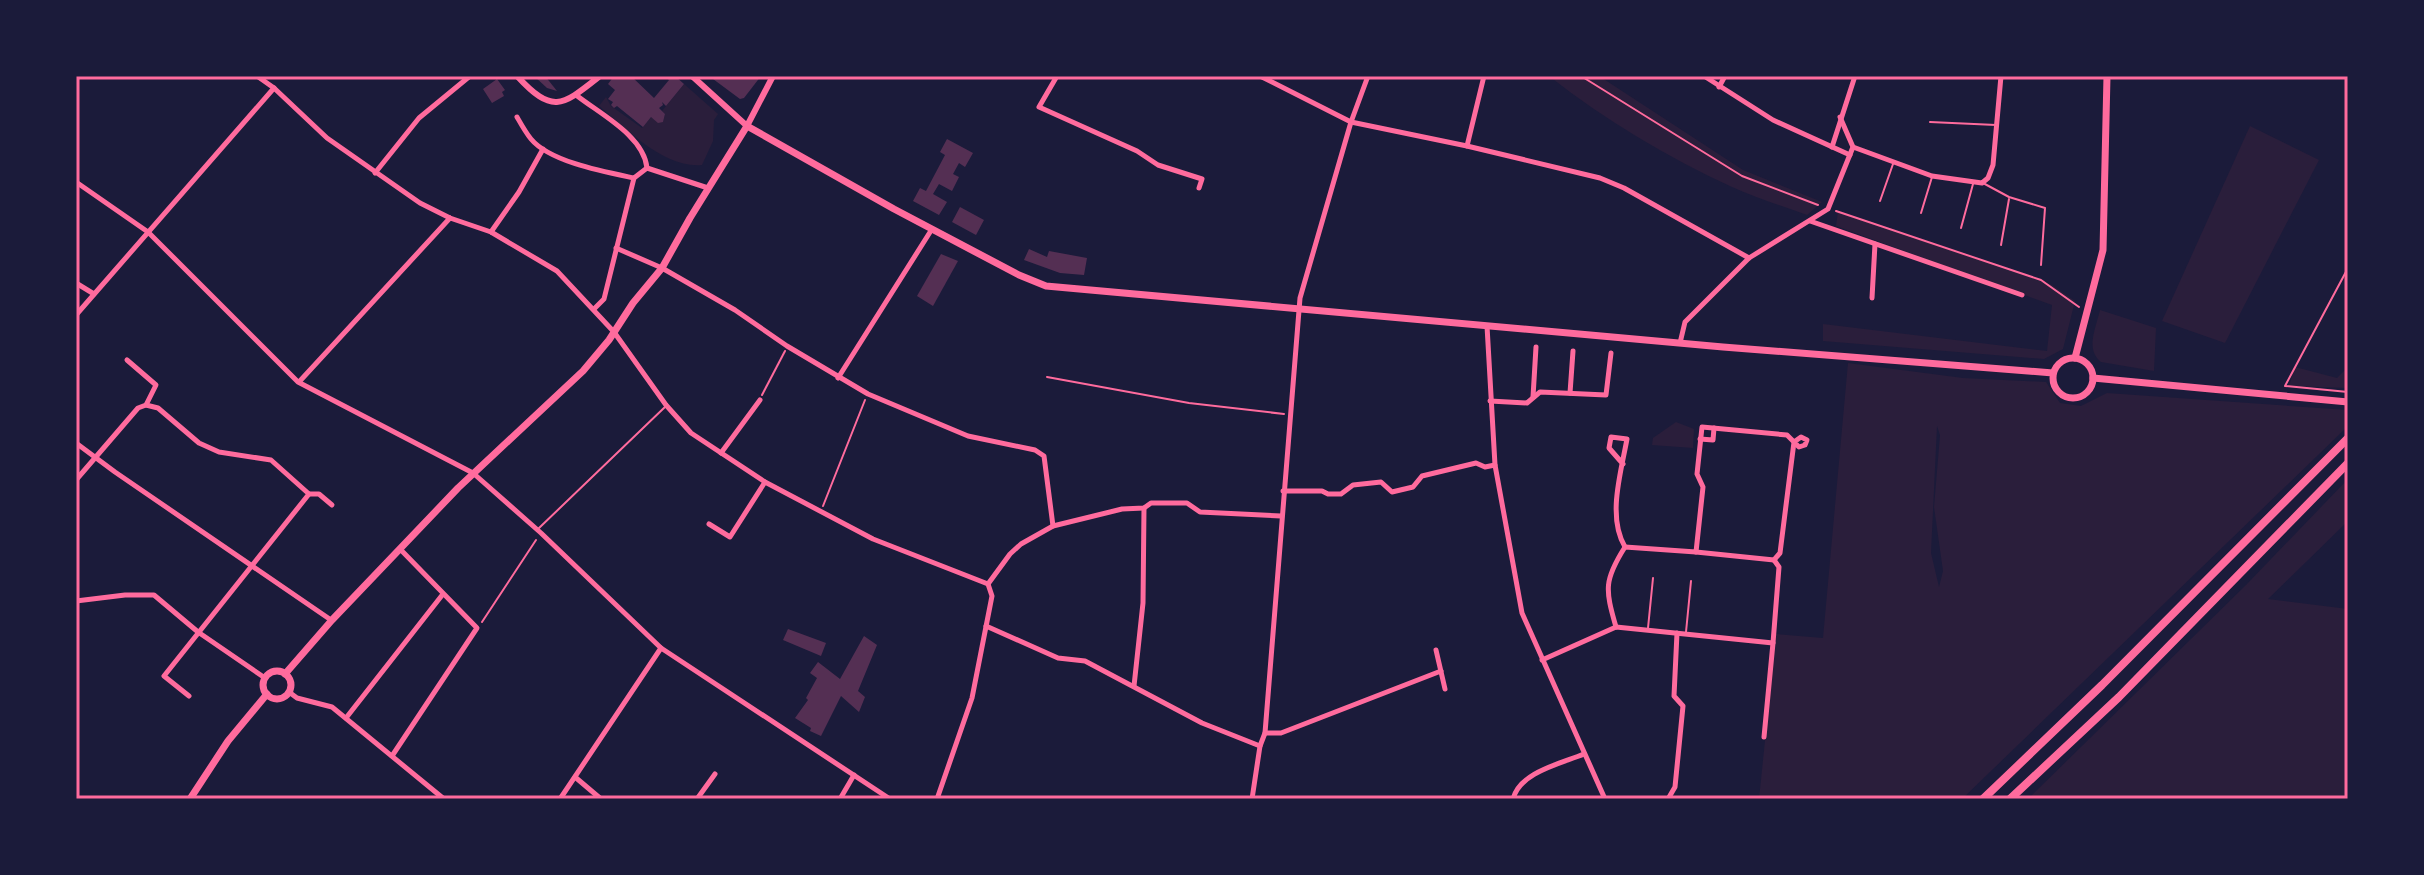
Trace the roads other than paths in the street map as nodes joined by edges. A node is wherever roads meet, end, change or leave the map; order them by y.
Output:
1 (257, 76) edge
2 (470, 76) edge
3 (517, 76) edge
4 (600, 76) edge
5 (692, 76) edge
6 (773, 76) edge
7 (1057, 76) edge
8 (1260, 76) edge
9 (1368, 76) edge
10 (1484, 76) edge
11 (1704, 76) edge
12 (1725, 76) edge
13 (1855, 76) edge
14 (1942, 76) edge
15 (2107, 76) edge
16 (2001, 77) edge
17 (267, 78) edge
18 (1270, 78) edge
19 (1719, 87) junction
20 (274, 88) junction
21 (576, 95) junction
22 (517, 117) dead end
23 (1840, 117) junction
24 (1351, 122) junction
25 (1930, 122) dead end
26 (1998, 125) junction
27 (747, 126) junction
28 (1467, 146) junction
29 (1832, 147) junction
30 (1853, 147) junction
31 (543, 149) junction
32 (1850, 155) junction
33 (1894, 163) junction
34 (647, 168) junction
35 (375, 173) junction
36 (1932, 176) junction
37 (634, 178) junction
38 (76, 182) edge
39 (1973, 183) junction
40 (1982, 183) junction
41 (708, 188) junction
42 (1199, 188) dead end
43 (2009, 197) junction
44 (1880, 201) dead end
45 (1921, 213) dead end
46 (450, 218) junction
47 (1809, 220) junction
48 (1961, 228) dead end
49 (932, 229) junction
50 (148, 232) junction
51 (491, 232) junction
52 (1875, 244) junction
53 (2001, 245) dead end
54 (616, 248) junction
55 (1749, 258) junction
56 (2041, 265) dead end
57 (662, 268) junction
58 (76, 283) edge
59 (94, 294) junction
60 (2022, 295) dead end
61 (1872, 298) dead end
62 (595, 308) junction
63 (1300, 309) junction
64 (76, 315) edge
65 (1487, 326) junction
66 (614, 332) junction
67 (1680, 343) junction
68 (1536, 347) dead end
69 (1573, 351) dead end
70 (1611, 353) dead end
71 (2075, 358) junction
72 (127, 360) dead end
73 (2053, 373) junction
74 (838, 378) junction
75 (2093, 378) junction
76 (298, 382) junction
77 (1570, 393) junction
78 (1533, 398) junction
79 (760, 400) road end
80 (1490, 401) junction
81 (2348, 402) edge
82 (146, 405) junction
83 (666, 405) junction
84 (1714, 428) junction
85 (2348, 438) edge
86 (1700, 439) junction
87 (76, 443) edge
88 (721, 453) junction
89 (95, 458) junction
90 (2348, 463) edge
91 (1623, 464) junction
92 (1495, 465) junction
93 (473, 473) junction
94 (76, 480) edge
95 (765, 482) junction
96 (1283, 491) junction
97 (309, 494) junction
98 (332, 505) dead end
99 (1144, 508) junction
100 (1281, 516) junction
101 (709, 524) dead end
102 (1053, 526) junction
103 (539, 531) junction
104 (1625, 547) junction
105 (400, 549) junction
106 (1696, 552) junction
107 (1774, 560) junction
108 (252, 564) junction
109 (1653, 578) dead end
110 (1691, 581) dead end
111 (988, 584) junction
112 (443, 594) junction
113 (76, 601) edge
114 (332, 620) junction
115 (986, 626) junction
116 (1616, 627) junction
117 (1648, 630) junction
118 (198, 632) junction
119 (1677, 633) junction
120 (1686, 634) junction
121 (1773, 643) junction
122 (661, 648) junction
123 (1436, 650) dead end
124 (1542, 660) junction
125 (1441, 671) junction
126 (285, 674) junction
127 (265, 678) junction
128 (1134, 686) junction
129 (1445, 689) dead end
130 (289, 692) junction
131 (267, 694) junction
132 (189, 696) dead end
133 (346, 718) junction
134 (1265, 733) junction
135 (1764, 737) dead end
136 (1260, 746) junction
137 (1584, 754) junction
138 (392, 756) junction
139 (715, 774) dead end
140 (854, 775) junction
141 (575, 777) junction
142 (190, 799) edge
143 (444, 799) edge
144 (560, 799) edge
145 (601, 799) edge
146 (697, 799) edge
147 (840, 799) edge
148 (890, 799) edge
149 (937, 799) edge
150 (1252, 799) edge
151 (1513, 799) edge
152 (1605, 799) edge
153 (1668, 799) edge
154 (1983, 799) edge
155 (2010, 799) edge

1 - 17 street
2 - 35 street
3 - 21 street
4 - 21 street
5 - 27 street
6 - 27 street
7 - 42 street
8 - 18 street
9 - 24 street
10 - 28 street
11 - 19 street
12 - 19 street
13 - 23 street
14 - 16 lane
15 - 71 main road
16 - 26 street
17 - 20 street
18 - 24 street
19 - 29 street
20 - 35 street
20 - 50 street
21 - 34 street
22 - 31 street
23 - 29 street
23 - 30 street
24 - 28 street
24 - 63 street
25 - 26 lane
26 - 40 street
27 - 41 main road
27 - 49 main road
28 - 55 street
29 - 32 street
30 - 32 street
30 - 33 street
31 - 37 street
31 - 51 street
32 - 47 street
33 - 36 street
33 - 44 lane
34 - 37 street
34 - 41 street
35 - 46 street
36 - 39 street
36 - 45 lane
37 - 54 street
38 - 50 street
39 - 40 street
39 - 48 lane
40 - 43 lane
41 - 57 main road
43 - 53 lane
43 - 56 lane
46 - 51 street
46 - 76 street
47 - 52 street
47 - 55 street
49 - 63 main road
49 - 74 street
50 - 59 street
50 - 76 street
51 - 62 street
52 - 60 street
52 - 61 street
54 - 57 street
54 - 62 street
55 - 67 street
57 - 66 main road
57 - 74 street
58 - 59 street
59 - 64 street
62 - 66 street
63 - 65 main road
63 - 96 street
65 - 67 main road
65 - 80 street
66 - 83 street
66 - 93 main road
67 - 73 main road
68 - 78 street
69 - 77 street
70 - 77 street
71 - 73 main road
71 - 75 main road
72 - 82 street
73 - 75 main road
74 - 102 street
75 - 81 main road
76 - 93 street
77 - 78 street
78 - 80 street
79 - 88 street
80 - 92 street
82 - 89 street
82 - 97 street
83 - 88 street
83 - 103 lane
84 - 86 street
84 - 86 street
84 - 107 street
85 - 154 highway
86 - 106 street
87 - 89 street
88 - 95 street
89 - 94 street
89 - 108 street
90 - 155 highway
91 - 91 street
91 - 104 street
92 - 96 street
92 - 124 street
93 - 103 street
93 - 105 main road
95 - 101 street
95 - 111 street
96 - 100 street
97 - 98 street
97 - 108 street
99 - 100 street
99 - 102 street
99 - 128 street
100 - 134 street
102 - 111 street
103 - 122 street
104 - 106 street
104 - 116 street
105 - 112 street
105 - 114 main road
106 - 107 street
107 - 121 street
108 - 114 street
108 - 118 street
109 - 117 lane
110 - 120 lane
111 - 115 street
112 - 133 street
112 - 138 street
113 - 118 street
114 - 126 main road
115 - 128 street
115 - 149 street
116 - 117 street
116 - 124 street
117 - 119 street
118 - 127 street
118 - 132 street
119 - 120 street
119 - 153 street
120 - 121 street
121 - 135 street
122 - 140 street
122 - 141 street
123 - 125 street
124 - 137 street
125 - 129 street
125 - 134 street
126 - 127 main road
126 - 130 main road
127 - 131 main road
128 - 136 street
130 - 131 main road
130 - 133 street
131 - 142 main road
133 - 138 street
134 - 136 street
136 - 150 street
137 - 151 street
137 - 152 street
138 - 143 street
139 - 146 street
140 - 147 street
140 - 148 street
141 - 144 street
141 - 145 street

